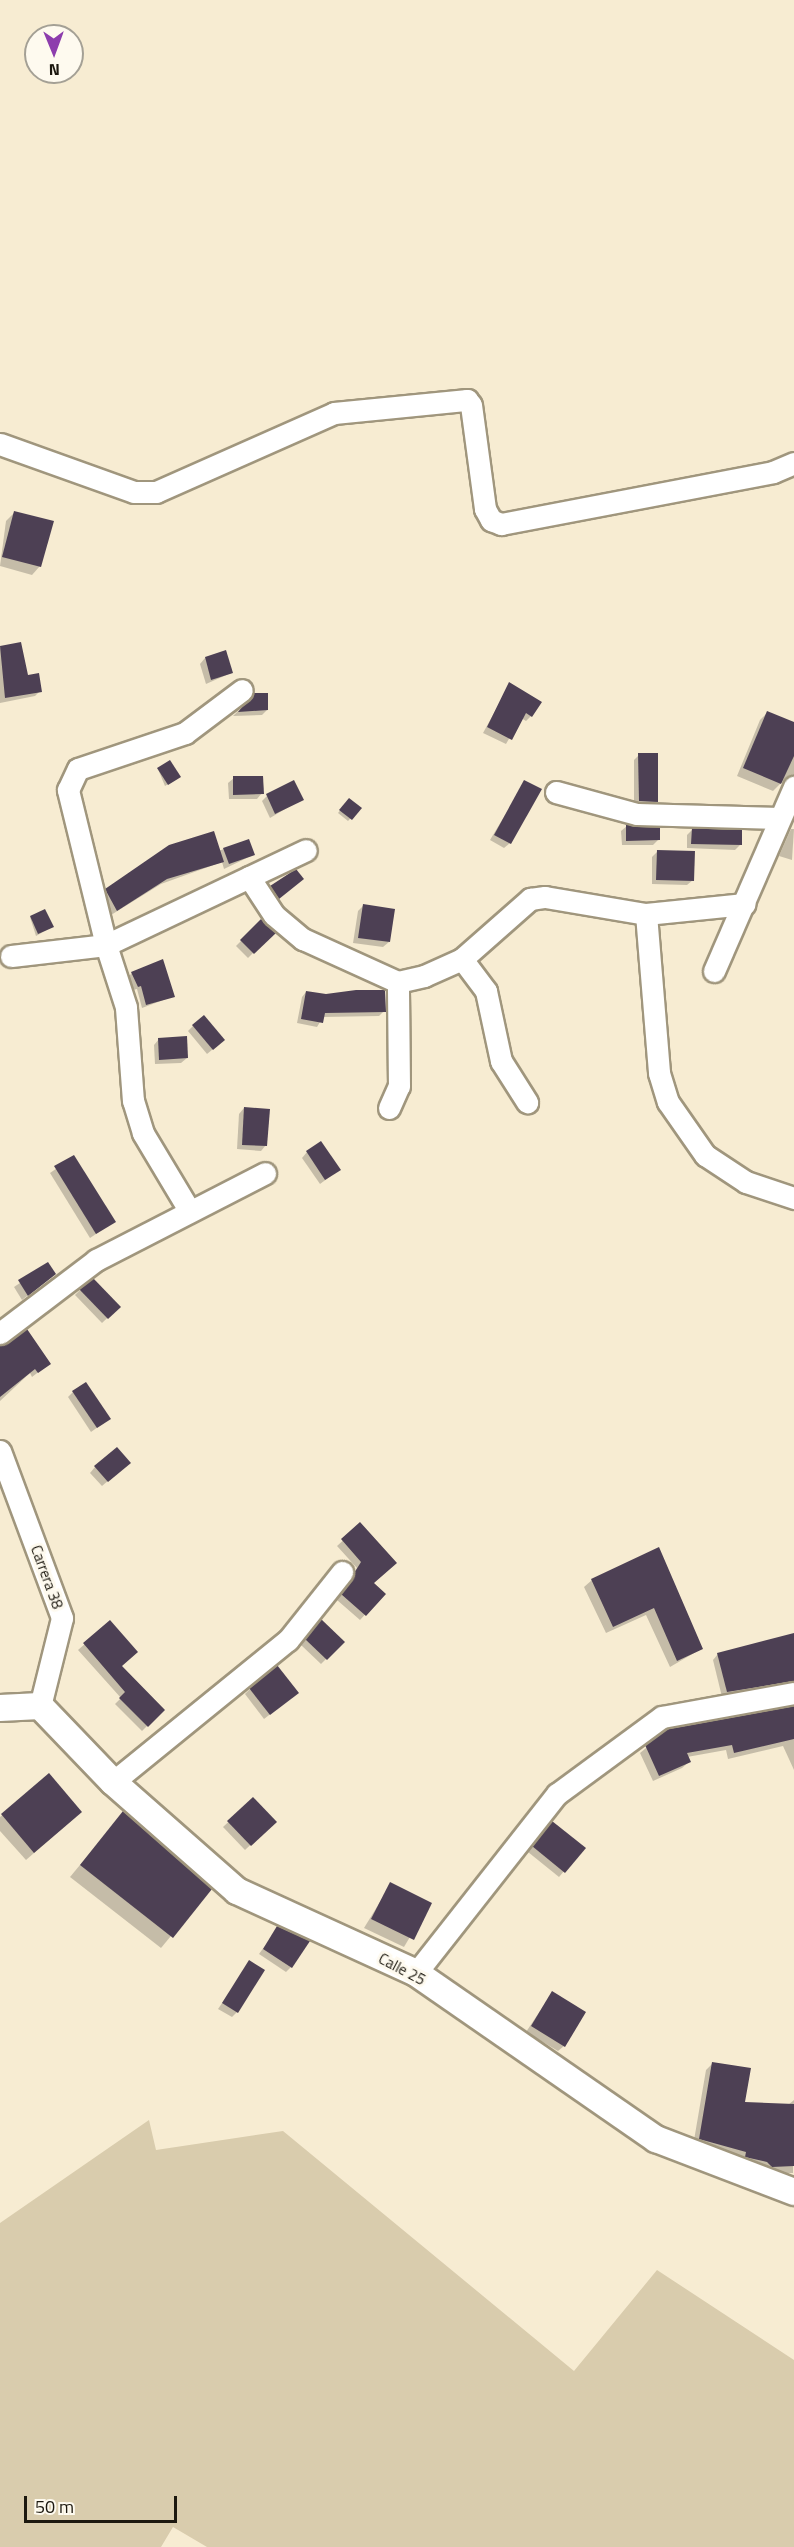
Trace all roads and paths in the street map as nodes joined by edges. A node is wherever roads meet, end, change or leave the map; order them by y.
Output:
1 (0, 444) edge
2 (794, 463) edge
3 (242, 690) dead end
4 (794, 787) edge
5 (556, 792) dead end
6 (779, 818) junction
7 (306, 850) dead end
8 (249, 877) junction
9 (744, 904) junction
10 (646, 914) junction
11 (106, 945) junction
12 (11, 957) dead end
13 (462, 959) junction
14 (714, 971) dead end
15 (398, 982) junction
16 (527, 1102) dead end
17 (388, 1108) dead end
18 (265, 1173) dead end
19 (794, 1198) edge
20 (189, 1210) junction
21 (0, 1333) edge
22 (0, 1451) edge
23 (342, 1572) dead end
24 (794, 1693) edge
25 (40, 1706) junction
26 (0, 1708) edge
27 (113, 1782) junction
28 (416, 1972) junction
29 (794, 2192) edge

1 - 2 street
3 - 11 street
4 - 6 street
5 - 6 street
6 - 9 street
7 - 8 street
8 - 11 street
8 - 15 street
9 - 10 street
9 - 14 street
10 - 13 street
10 - 19 street
11 - 12 street
11 - 20 street
13 - 15 street
13 - 16 street
15 - 17 street
18 - 20 street
20 - 21 street
22 - 25 street, Carrera 38
23 - 27 street
24 - 28 street
25 - 26 street
25 - 27 street, Calle 25
27 - 28 street, Calle 25
28 - 29 street, Calle 25

